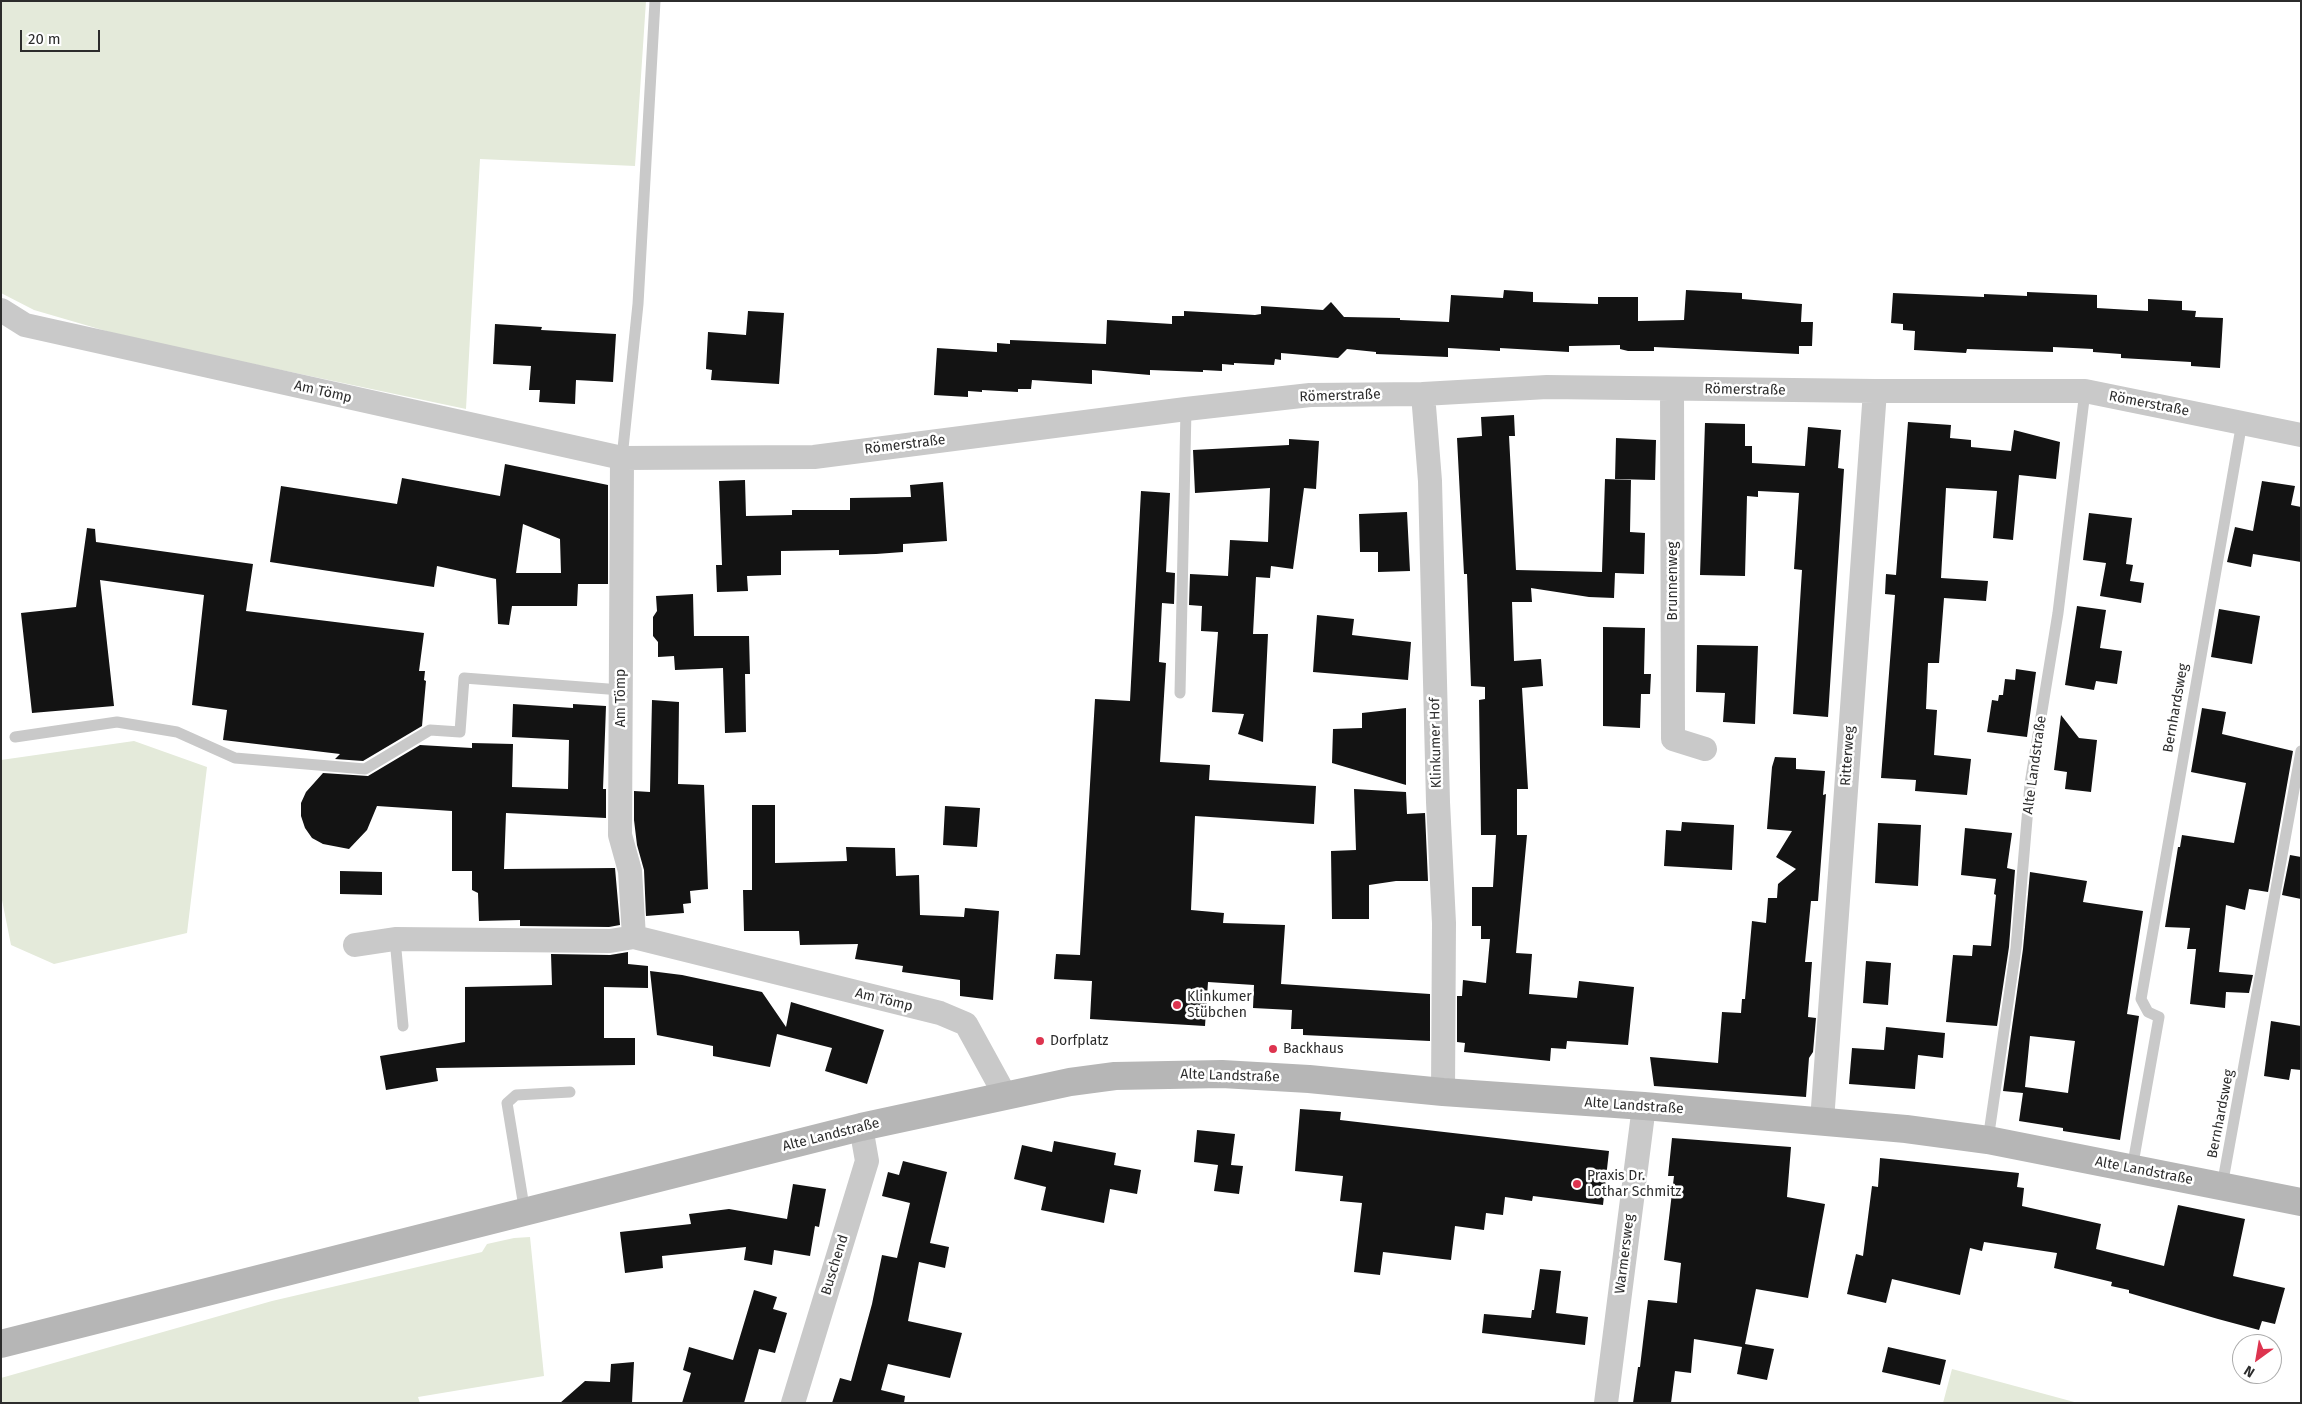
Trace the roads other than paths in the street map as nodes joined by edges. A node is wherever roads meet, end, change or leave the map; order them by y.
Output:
1 (655, 1) edge
2 (1, 310) edge
3 (1672, 389) junction
4 (1875, 391) junction
5 (2085, 391) junction
6 (1423, 394) junction
7 (1186, 409) junction
8 (2242, 422) junction
9 (2301, 435) edge
10 (622, 458) junction
11 (621, 690) junction
12 (1180, 693) dead end
13 (15, 737) dead end
14 (1705, 749) dead end
15 (2301, 751) edge
16 (634, 937) junction
17 (395, 939) junction
18 (355, 945) dead end
19 (403, 1026) dead end
20 (570, 1092) dead end
21 (1442, 1092) junction
22 (1005, 1095) junction
23 (1644, 1106) junction
24 (1822, 1121) junction
25 (861, 1126) junction
26 (1988, 1140) junction
27 (2132, 1169) junction
28 (2222, 1186) junction
29 (2301, 1202) edge
30 (525, 1213) junction
31 (1, 1344) edge
32 (793, 1403) edge
33 (1606, 1403) edge

1 - 10 lane, Am Tömp
2 - 10 street, Am Tömp
3 - 4 street, Römerstraße
3 - 6 street, Römerstraße
3 - 14 street, Brunnenweg
4 - 5 street, Römerstraße
4 - 24 street, Ritterweg
5 - 8 street, Römerstraße
5 - 26 lane, Alte Landstraße
6 - 7 street, Römerstraße
6 - 21 street, Klinkumer Hof
7 - 10 street, Römerstraße
7 - 12 lane
8 - 9 street, Römerstraße
8 - 27 lane, Bernhardsweg
10 - 11 street, Am Tömp
11 - 13 lane
11 - 16 street, Am Tömp
15 - 28 lane, Bernhardsweg
16 - 17 street, Am Tömp
16 - 22 street, Am Tömp
17 - 18 street, Am Tömp
17 - 19 lane
20 - 30 lane
21 - 22 main road, Alte Landstraße
21 - 23 main road, Alte Landstraße
22 - 25 main road, Alte Landstraße
23 - 24 main road, Alte Landstraße
23 - 33 street, Warmersweg
24 - 26 main road, Alte Landstraße
25 - 30 main road, Alte Landstraße
25 - 32 street, Buschend
26 - 27 main road, Alte Landstraße
27 - 28 main road, Alte Landstraße
28 - 29 main road, Alte Landstraße
30 - 31 main road, Alte Landstraße

